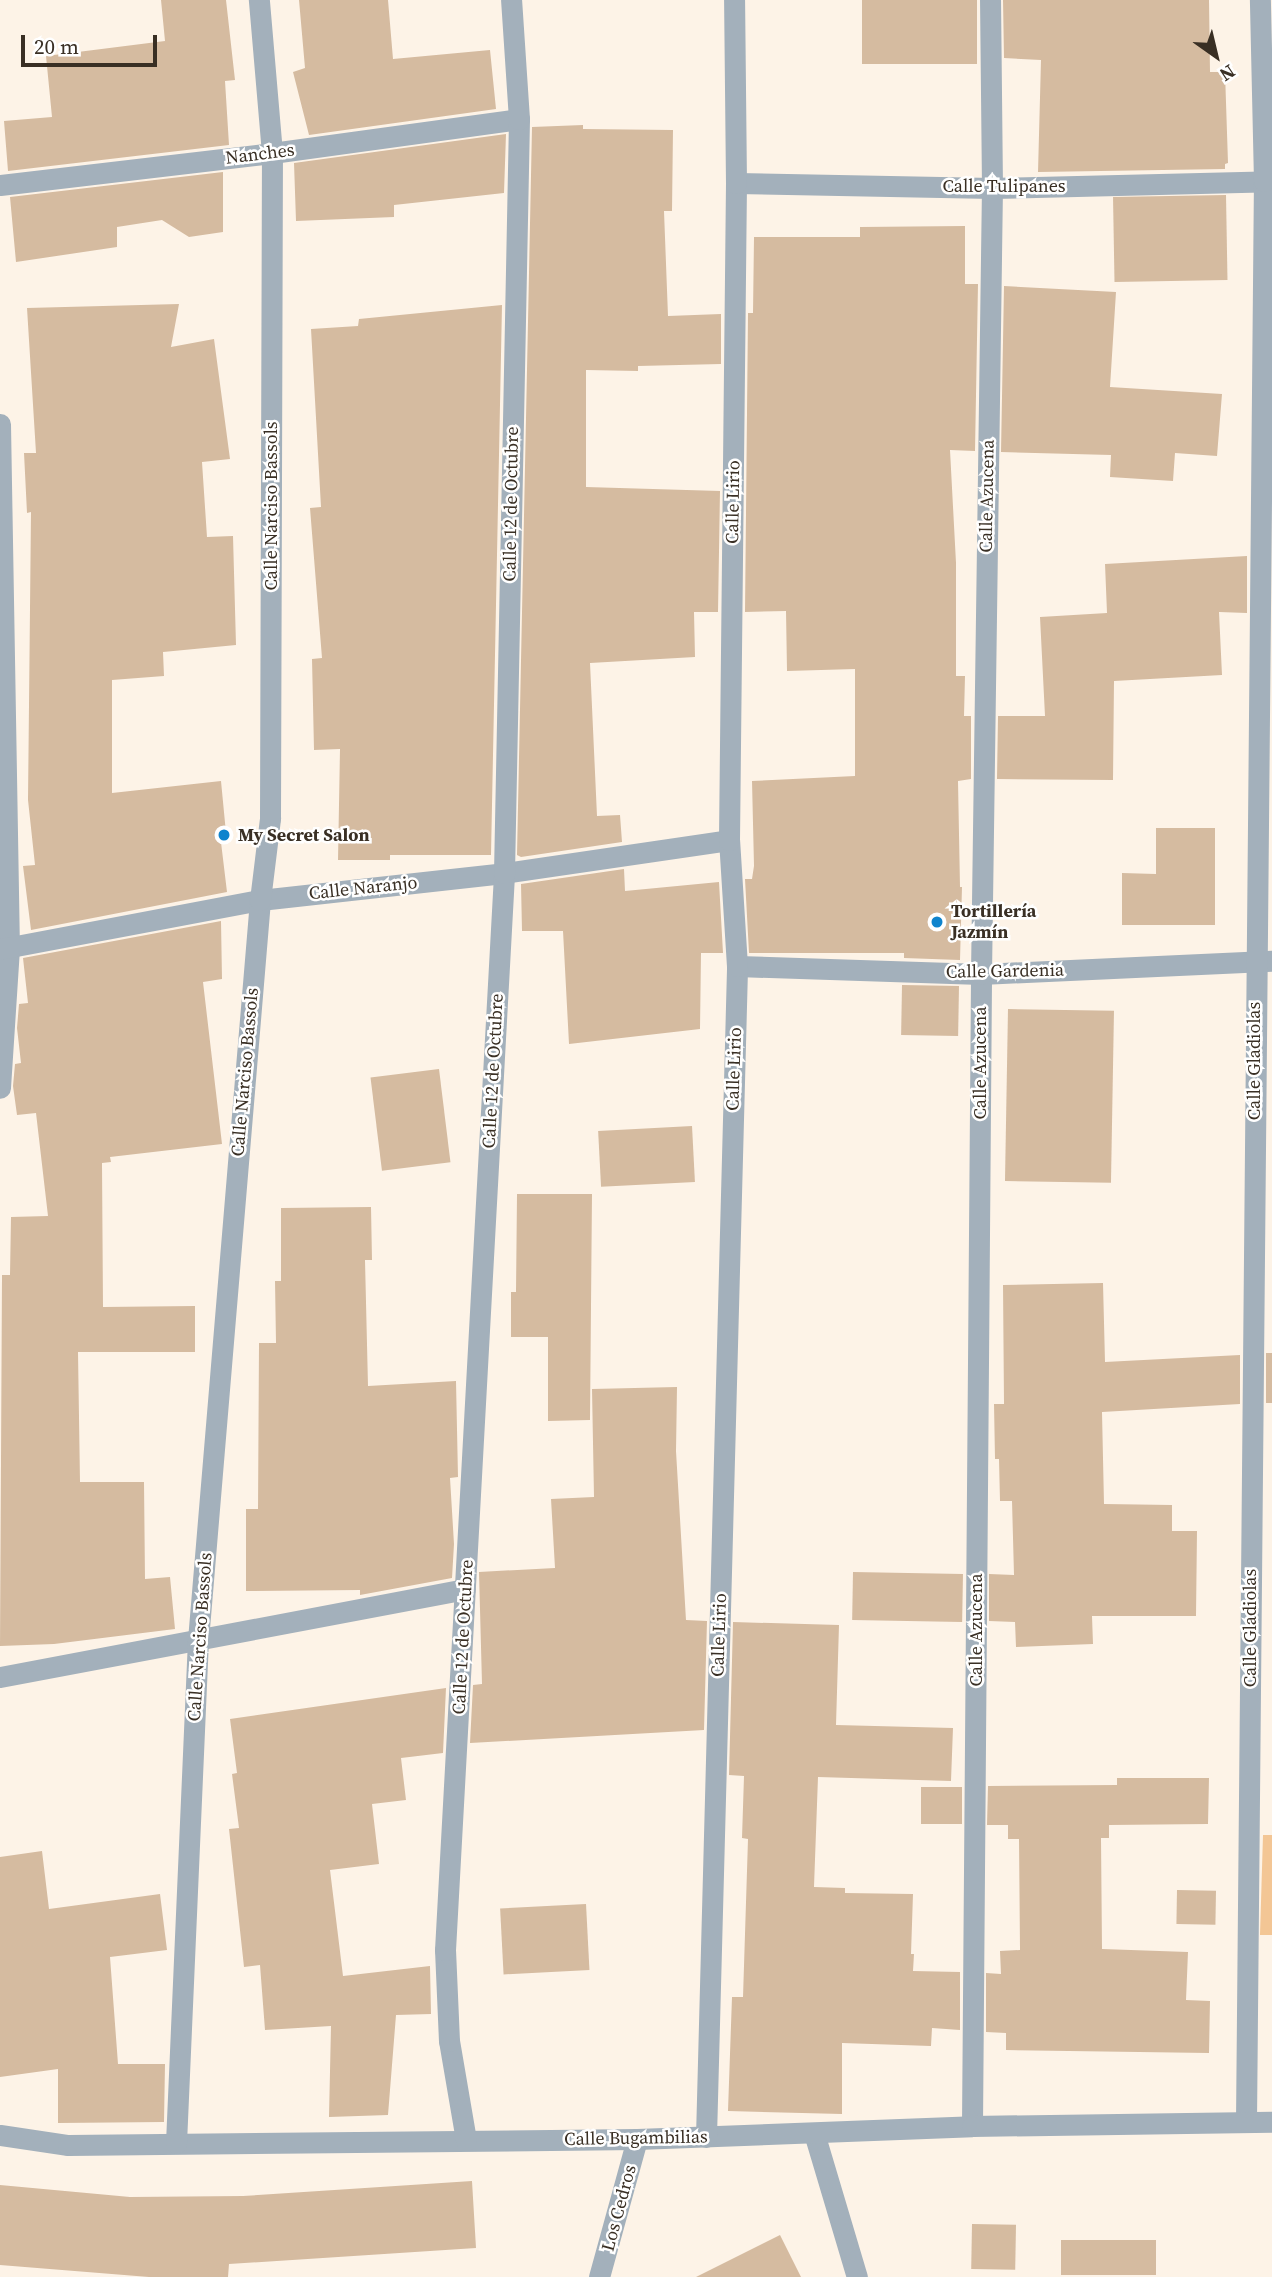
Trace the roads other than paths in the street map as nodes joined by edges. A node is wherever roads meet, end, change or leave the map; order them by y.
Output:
1 (259, 0) edge
2 (511, 0) edge
3 (734, 0) edge
4 (990, 0) edge
5 (1260, 0) edge
6 (519, 118) junction
7 (272, 153) junction
8 (1268, 181) edge
9 (736, 183) junction
10 (0, 185) edge
11 (992, 188) junction
12 (0, 424) edge
13 (729, 839) junction
14 (504, 873) junction
15 (260, 900) junction
16 (5, 948) edge
17 (1263, 961) edge
18 (737, 966) junction
19 (981, 974) junction
20 (0, 1088) edge
21 (466, 1589) junction
22 (198, 1640) junction
23 (0, 1677) edge
24 (1246, 2122) junction
25 (1272, 2122) edge
26 (972, 2126) junction
27 (814, 2133) junction
28 (0, 2135) edge
29 (706, 2137) junction
30 (637, 2139) junction
31 (466, 2140) junction
32 (176, 2143) junction
33 (599, 2277) edge
34 (857, 2277) edge

1 - 7 street, Calle Narciso Bassols
2 - 6 street, Calle 12 de Octubre
3 - 9 street, Calle Lirio
4 - 11 street, Calle Azucena
5 - 8 street, Calle Gladiolas
6 - 7 street, Nanches
6 - 14 street, Calle 12 de Octubre
7 - 10 street, Nanches
7 - 15 street, Calle Narciso Bassols
8 - 11 street, Calle Tulipanes
8 - 17 street, Calle Gladiolas
9 - 11 street, Calle Tulipanes
9 - 13 street, Calle Lirio
11 - 19 street, Calle Azucena
12 - 16 street
13 - 14 street, Calle Naranjo
13 - 18 street, Calle Lirio
14 - 15 street, Calle Naranjo
14 - 21 street, Calle 12 de Octubre
15 - 16 street, Calle Naranjo
15 - 22 street, Calle Narciso Bassols
16 - 20 street
17 - 19 street, Calle Gardenia
17 - 24 street, Calle Gladiolas
18 - 19 street, Calle Gardenia
18 - 29 street, Calle Lirio
19 - 26 street, Calle Azucena
21 - 22 street
21 - 31 street, Calle 12 de Octubre
22 - 23 street
22 - 32 street, Calle Narciso Bassols
24 - 25 street, Calle Bugambilias
24 - 26 street, Calle Bugambilias
26 - 27 street, Calle Bugambilias
27 - 29 street, Calle Bugambilias
27 - 34 street
28 - 32 street, Calle Bugambilias
29 - 30 street, Calle Bugambilias
30 - 31 street, Calle Bugambilias
30 - 33 street, Los Cedros
31 - 32 street, Calle Bugambilias

